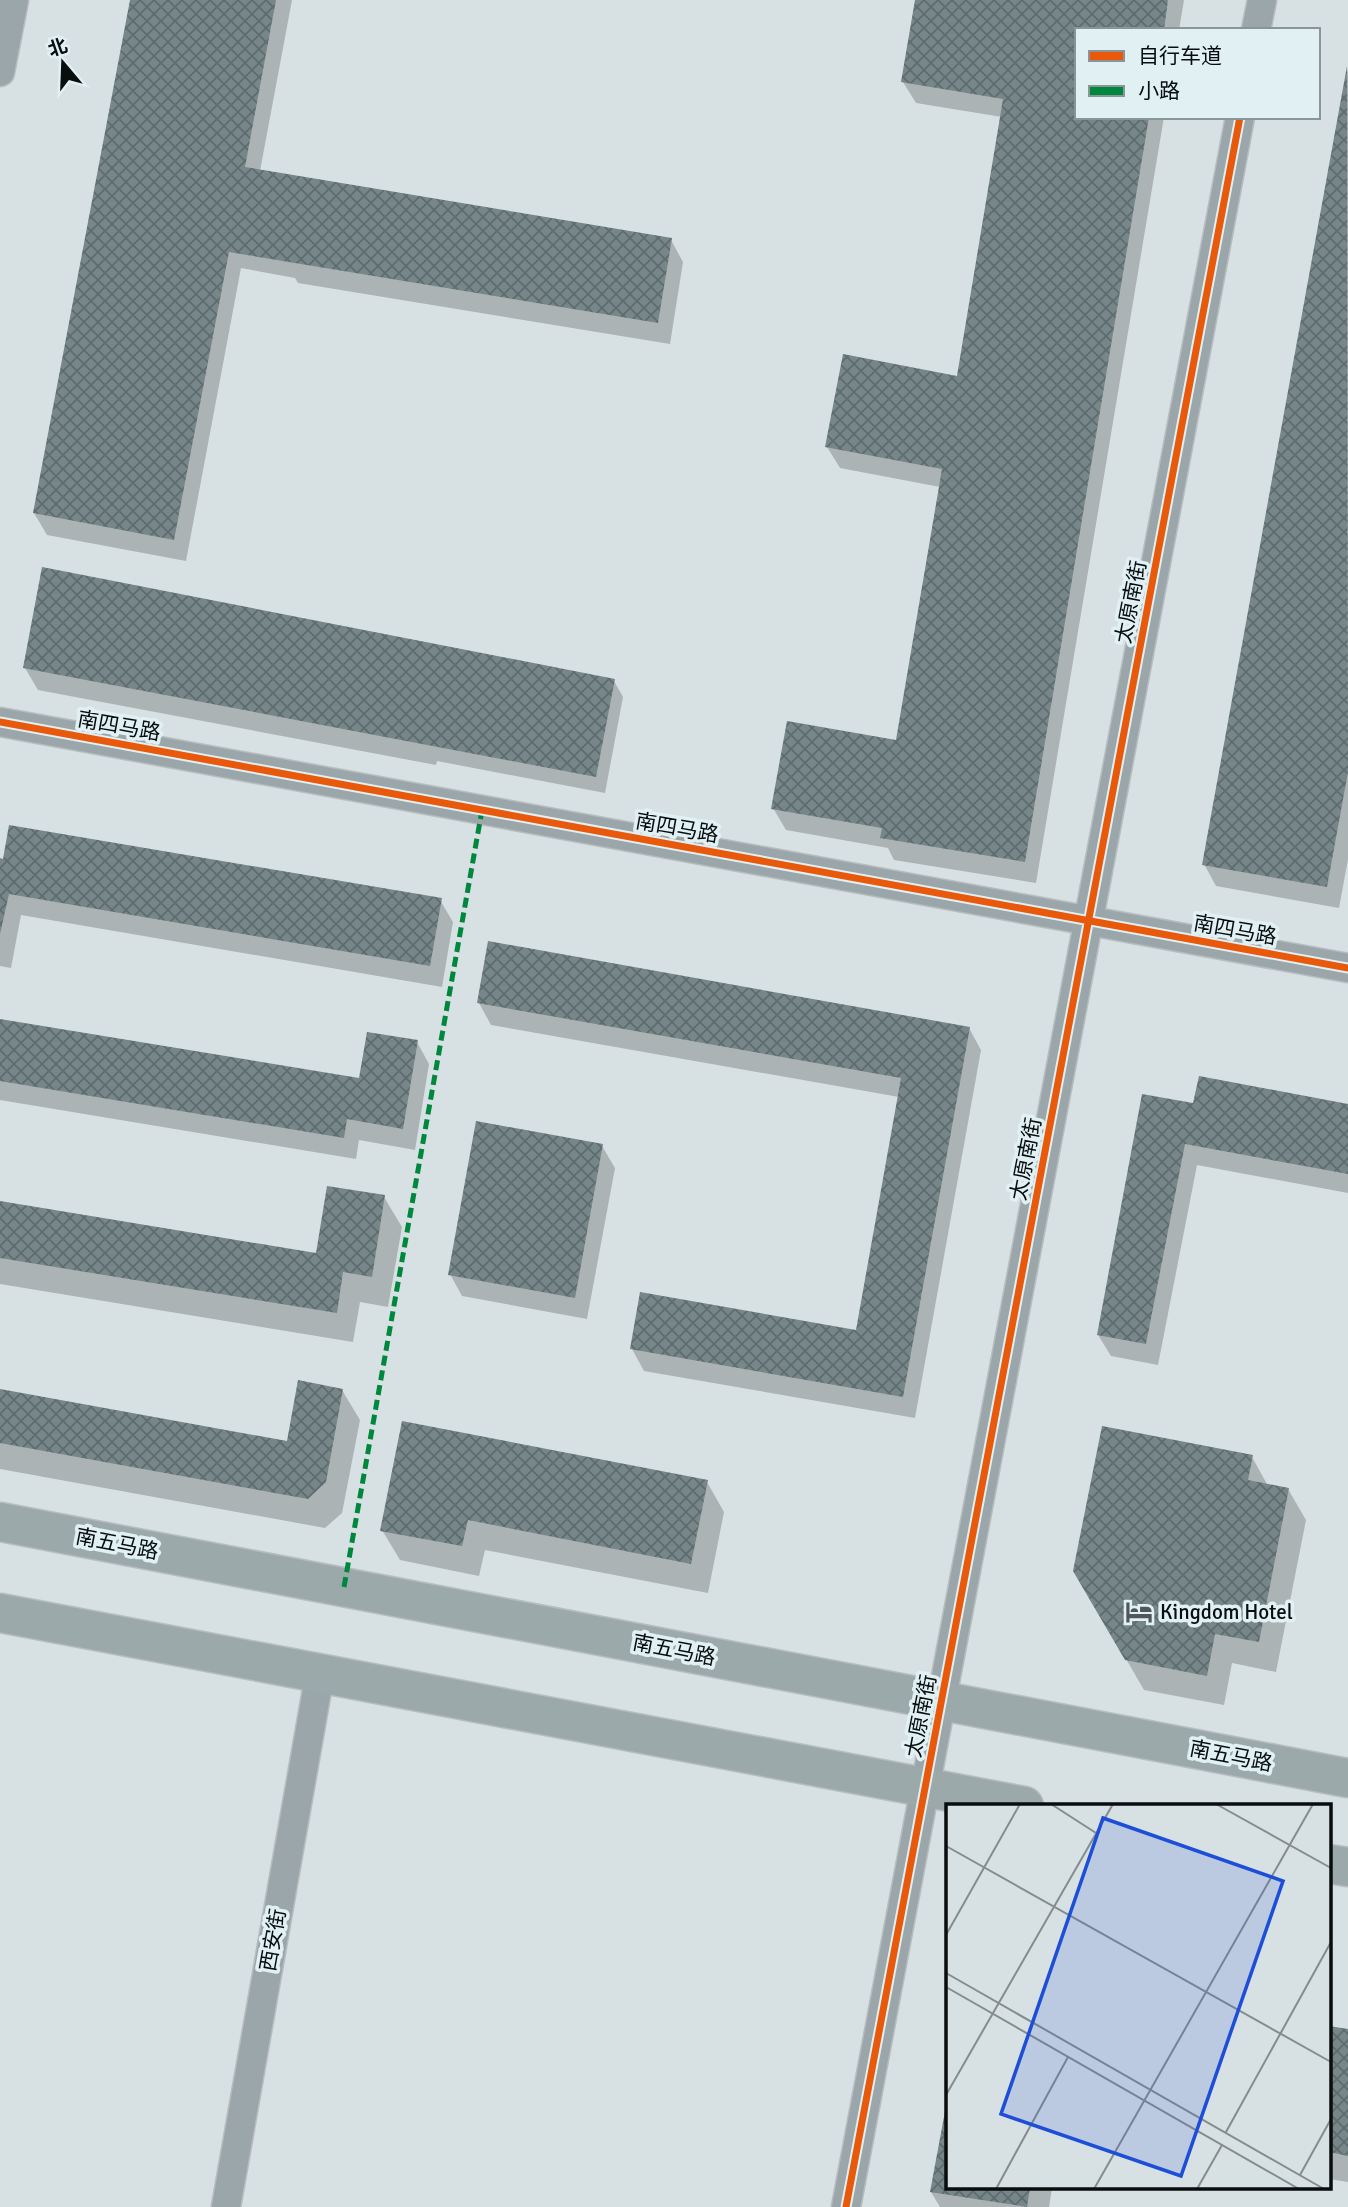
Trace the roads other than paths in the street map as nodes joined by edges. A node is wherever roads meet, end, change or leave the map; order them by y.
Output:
1 (14, 0) edge
2 (1262, 0) edge
3 (1256, 28) edge
4 (0, 72) edge
5 (1240, 119) edge
6 (0, 722) edge
7 (1088, 920) junction
8 (1348, 968) edge
9 (0, 1522) edge
10 (0, 1613) edge
11 (320, 1674) junction
12 (942, 1701) junction
13 (1348, 1778) edge
14 (925, 1788) junction
15 (1013, 1804) edge
16 (1330, 1864) edge
17 (1348, 1867) edge
18 (226, 2207) edge
19 (846, 2207) edge

1 - 4 street
2 - 3 street
5 - 7 street, 太原南街
6 - 7 street, 南四马路
7 - 8 street, 南四马路
7 - 12 street, 太原南街
9 - 12 main road, 南五马路
10 - 11 main road
11 - 14 main road
11 - 18 street, 西安街
12 - 13 main road, 南五马路
12 - 14 street, 太原南街
14 - 15 main road
14 - 19 street, 太原南街
16 - 17 main road

